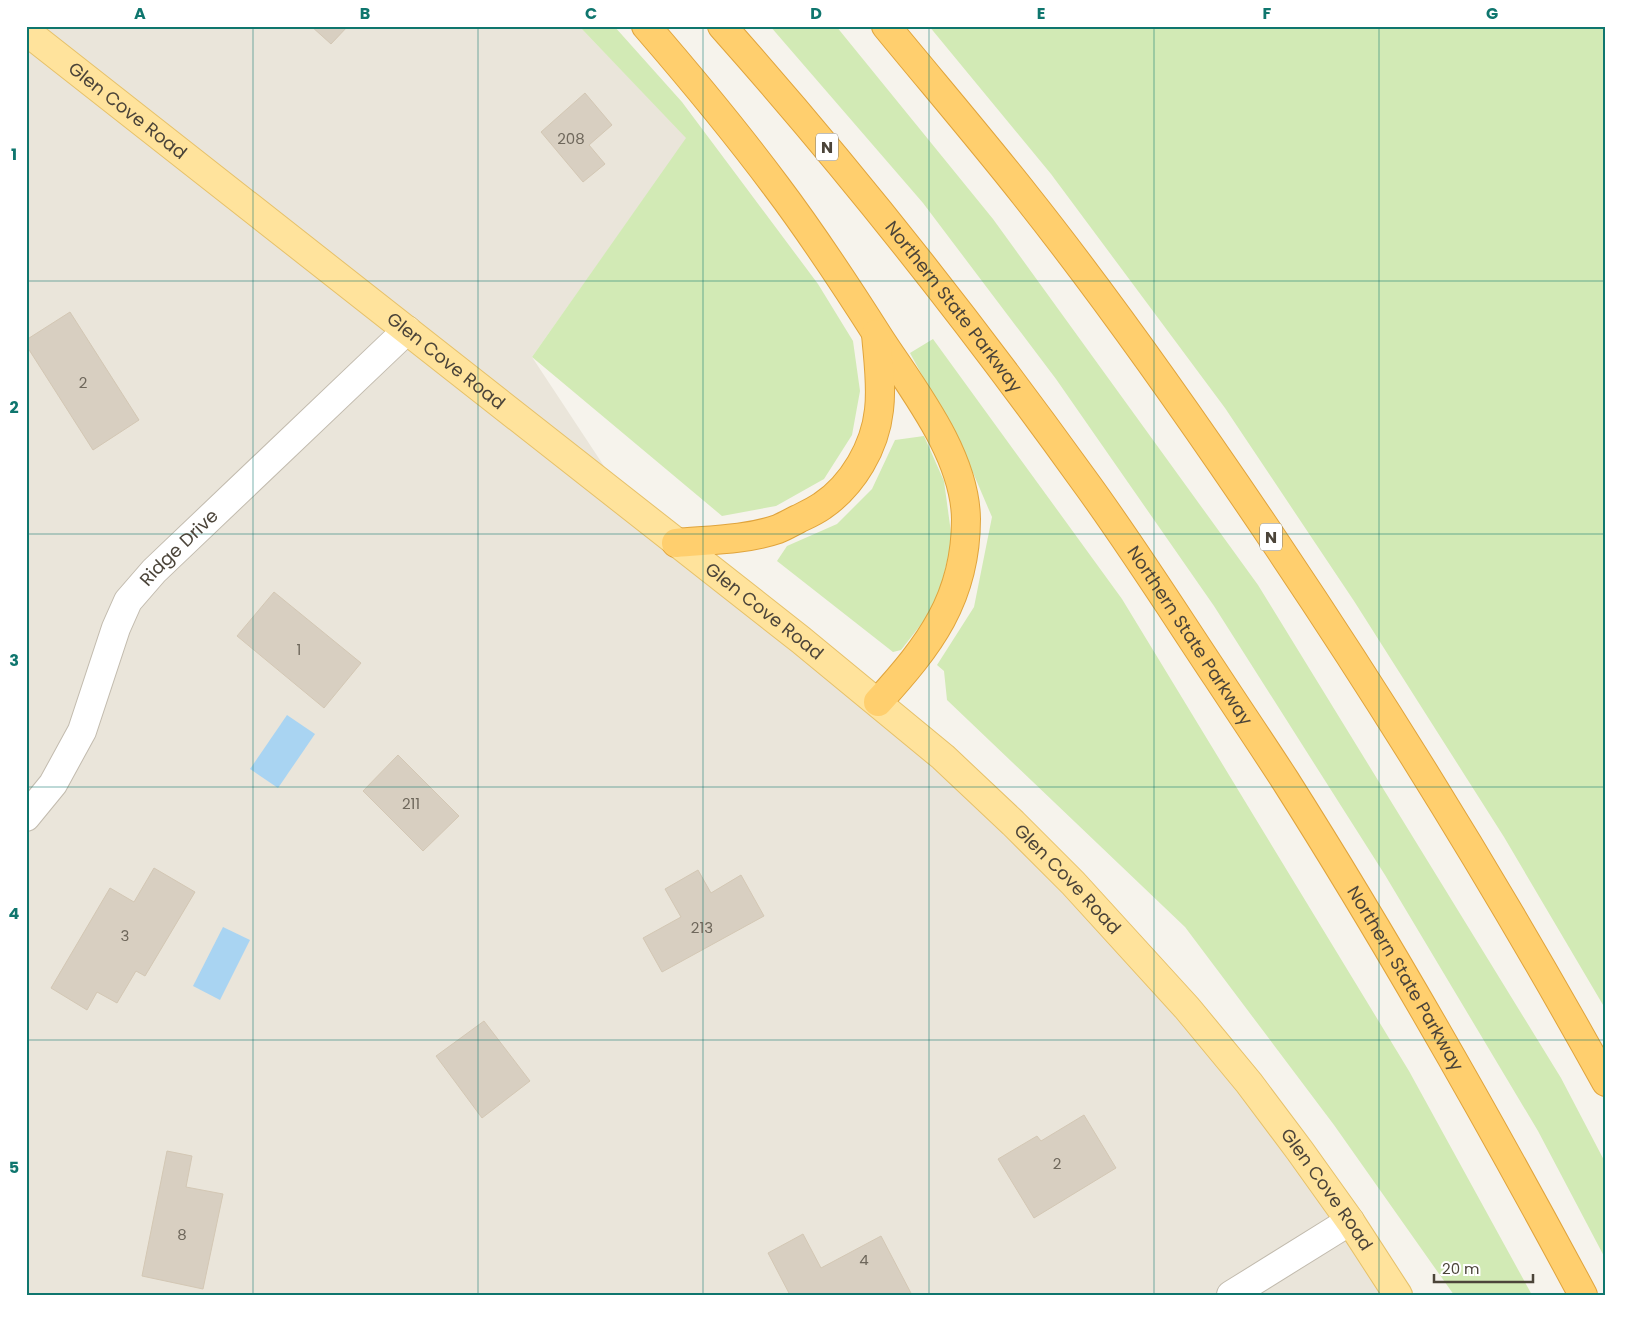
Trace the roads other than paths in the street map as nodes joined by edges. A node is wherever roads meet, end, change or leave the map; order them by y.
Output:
1 (646, 26) edge
2 (722, 26) edge
3 (886, 26) edge
4 (26, 31) edge
5 (407, 330) junction
6 (876, 333) junction
7 (676, 543) junction
8 (878, 702) junction
9 (26, 816) edge
10 (1606, 1082) edge
11 (1350, 1221) junction
12 (1231, 1295) edge
13 (1398, 1295) edge
14 (1583, 1295) edge

1 - 6 highway
2 - 14 highway, Northern State Parkway / N
3 - 10 highway, N
4 - 5 main road, Glen Cove Road
5 - 7 main road, Glen Cove Road
5 - 9 street, Ridge Drive
6 - 7 highway
6 - 8 highway
7 - 8 main road, Glen Cove Road
8 - 11 main road, Glen Cove Road
11 - 12 street
11 - 13 main road, Glen Cove Road

